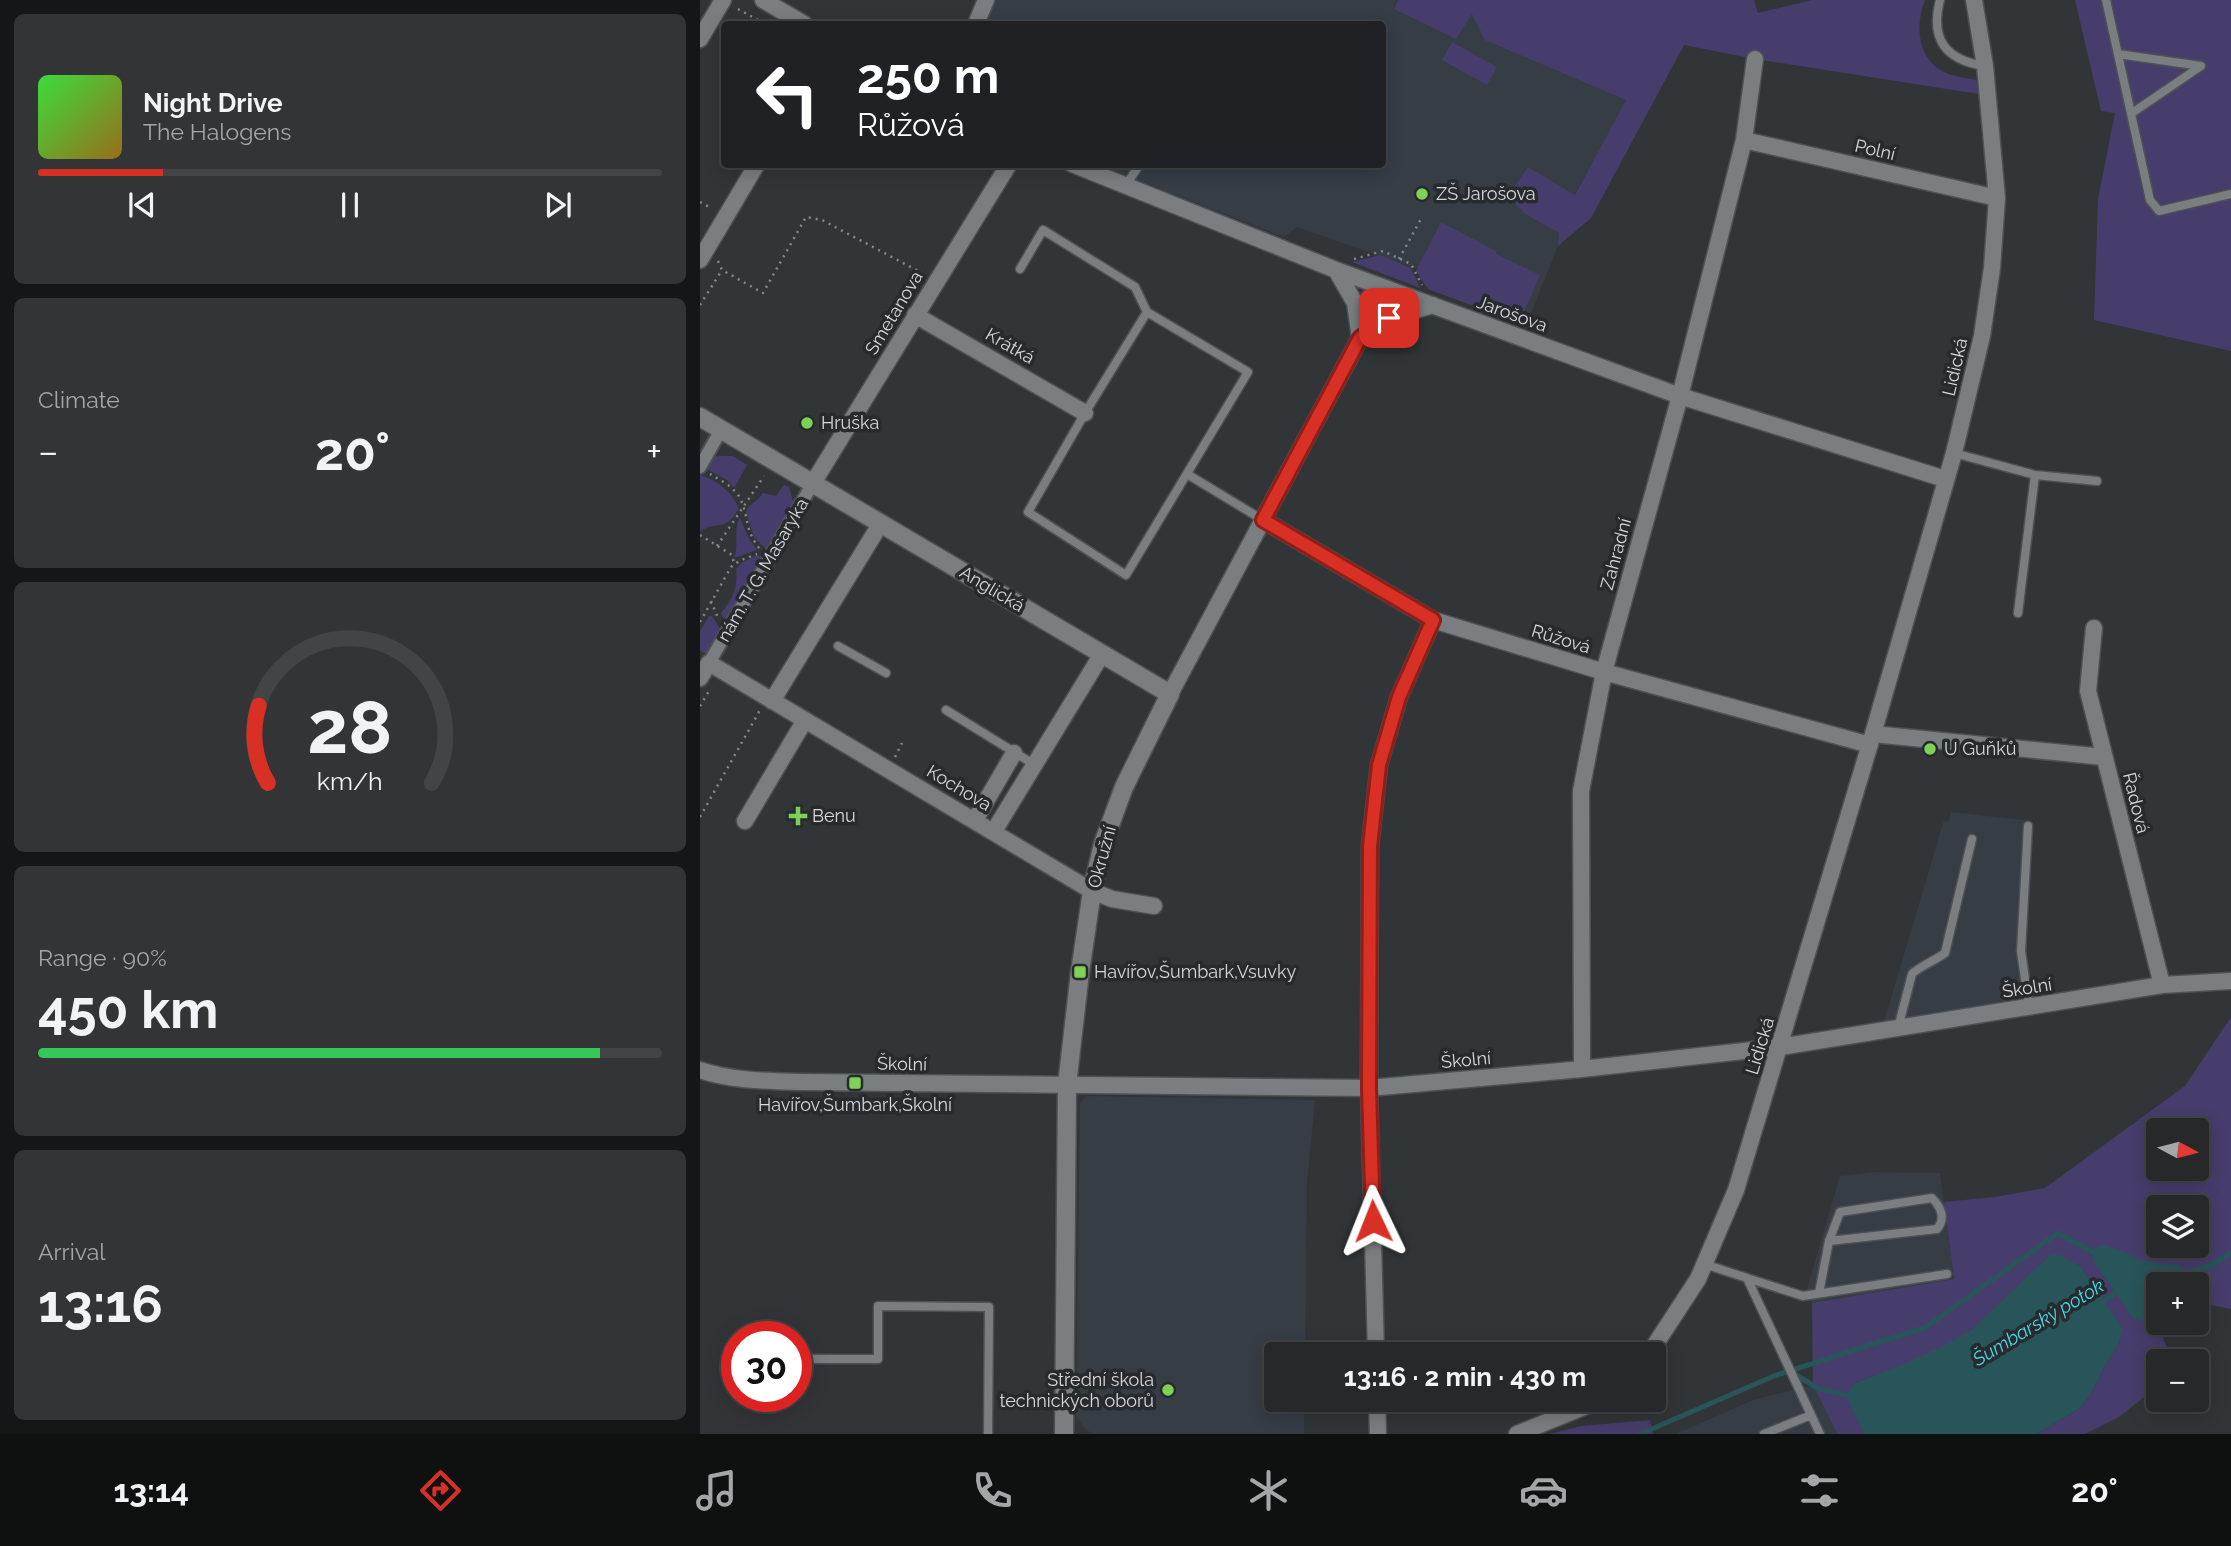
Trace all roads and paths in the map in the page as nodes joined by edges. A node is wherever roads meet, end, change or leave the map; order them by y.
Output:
1 (723, 0) edge
2 (763, 0) edge
3 (986, 0) edge
4 (1940, 0) edge
5 (1974, 0) edge
6 (2106, 0) edge
7 (760, 21) edge
8 (799, 21) edge
9 (977, 21) edge
10 (700, 39) edge
11 (2118, 54) junction
12 (1755, 59) dead end
13 (1984, 66) junction
14 (2132, 113) junction
15 (1744, 139) junction
16 (755, 168) edge
17 (1007, 168) edge
18 (1082, 168) edge
19 (1137, 168) edge
20 (1125, 186) junction
21 (2231, 194) edge
22 (1997, 198) junction
23 (1421, 219) dead end
24 (707, 257) edge
25 (1399, 258) junction
26 (1340, 266) junction
27 (1020, 269) dead end
28 (722, 270) junction
29 (927, 275) dead end
30 (1413, 287) dead end
31 (700, 305) edge
32 (1433, 305) junction
33 (1147, 312) junction
34 (915, 315) junction
35 (1360, 338) junction
36 (1680, 396) junction
37 (1085, 413) junction
38 (700, 417) edge
39 (721, 430) junction
40 (1954, 453) junction
41 (769, 467) dead end
42 (704, 470) edge
43 (1186, 474) junction
44 (2035, 475) junction
45 (1945, 480) junction
46 (2097, 481) dead end
47 (813, 483) junction
48 (742, 508) junction
49 (1263, 520) junction
50 (881, 523) junction
51 (700, 535) edge
52 (718, 546) junction
53 (734, 564) junction
54 (2018, 613) dead end
55 (1433, 620) junction
56 (700, 621) edge
57 (2094, 628) dead end
58 (838, 646) dead end
59 (1102, 654) junction
60 (709, 663) junction
61 (1604, 672) junction
62 (886, 673) dead end
63 (700, 678) edge
64 (1170, 694) junction
65 (770, 699) junction
66 (946, 710) dead end
67 (805, 720) junction
68 (1872, 739) junction
69 (1014, 753) junction
70 (2104, 757) junction
71 (1035, 765) junction
72 (700, 817) edge
73 (975, 820) junction
74 (745, 821) dead end
75 (2028, 826) dead end
76 (994, 831) junction
77 (1972, 839) dead end
78 (1092, 891) junction
79 (1154, 906) dead end
80 (2231, 981) edge
81 (2162, 985) junction
82 (2029, 1007) junction
83 (1898, 1028) junction
84 (1780, 1047) junction
85 (1582, 1069) junction
86 (700, 1070) edge
87 (1067, 1085) junction
88 (1369, 1088) junction
89 (1829, 1241) junction
90 (1704, 1264) junction
91 (1947, 1274) dead end
92 (1747, 1278) junction
93 (1819, 1293) junction
94 (1376, 1342) edge
95 (1657, 1342) edge
96 (812, 1359) edge
97 (1377, 1412) edge
98 (1571, 1412) edge
99 (1811, 1415) junction
100 (988, 1434) edge
101 (1064, 1434) edge
102 (1378, 1434) edge
103 (1517, 1434) edge
104 (1764, 1434) edge
105 (1820, 1434) edge

1 - 7 path
1 - 10 street
2 - 8 street
3 - 9 street
4 - 13 lane
5 - 13 street, Lidická
6 - 11 lane
11 - 14 lane
11 - 14 lane
12 - 15 street, Zahradní
13 - 22 street, Lidická
14 - 21 lane
15 - 22 street, Polní
15 - 36 street, Zahradní
16 - 24 street
17 - 34 street, Smetanova
18 - 20 street, Jarošova
19 - 20 lane
20 - 26 street, Jarošova
22 - 40 street, Lidická
23 - 25 path
24 - 28 path
25 - 26 path
25 - 30 path
26 - 32 street, Jarošova
26 - 35 street
27 - 33 lane
28 - 29 path
28 - 31 path
32 - 35 street, Okružní
32 - 36 street, Jarošova
33 - 37 lane
33 - 43 lane
34 - 37 street, Krátká
34 - 47 street, Smetanova
35 - 49 street, Okružní
36 - 45 street, Jarošova
36 - 61 street, Zahradní
37 - 43 lane
38 - 39 street
39 - 42 street
39 - 47 street, nám. T. G. Masaryka
40 - 44 lane
40 - 45 street, Lidická
41 - 48 path
42 - 48 path
43 - 49 lane
44 - 46 lane
44 - 54 lane
45 - 68 street, Lidická
47 - 50 street, Anglická
47 - 60 street, nám. T. G. Masaryka
48 - 52 path
48 - 53 path
49 - 55 street, Růžová
49 - 64 street, Okružní
50 - 59 street, Anglická
50 - 65 street
51 - 52 path
52 - 53 path
53 - 56 path
55 - 61 street, Růžová
55 - 88 street
57 - 70 street, Řadová
58 - 62 lane
59 - 64 street, Anglická
59 - 71 street
60 - 63 street, nám. T. G. Masaryka
60 - 65 street, Kochova
61 - 68 street, Růžová
61 - 85 street, Zahradní
64 - 78 street, Okružní
65 - 67 street, Kochova
65 - 72 path
66 - 69 lane
67 - 73 street, Kochova
67 - 74 street
68 - 70 street
68 - 84 street, Lidická
69 - 71 lane
69 - 73 street
70 - 81 street, Řadová
71 - 76 street
73 - 76 street, Kochova
75 - 82 lane
76 - 78 street, Kochova
77 - 83 lane
78 - 79 street, Kochova
78 - 87 street, Okružní
80 - 81 street, Školní
81 - 82 street, Školní
82 - 83 street, Školní
83 - 84 street, Školní
84 - 85 street, Školní
84 - 90 street, Lidická
85 - 88 street, Školní
86 - 87 street, Školní
87 - 88 street, Školní
87 - 101 street, Okružní
88 - 94 street
89 - 89 lane
89 - 93 lane
90 - 92 lane
90 - 95 street, Lidická
91 - 93 lane
92 - 93 lane
92 - 99 lane
96 - 100 lane
97 - 102 street
98 - 103 street
99 - 104 lane
99 - 105 lane

